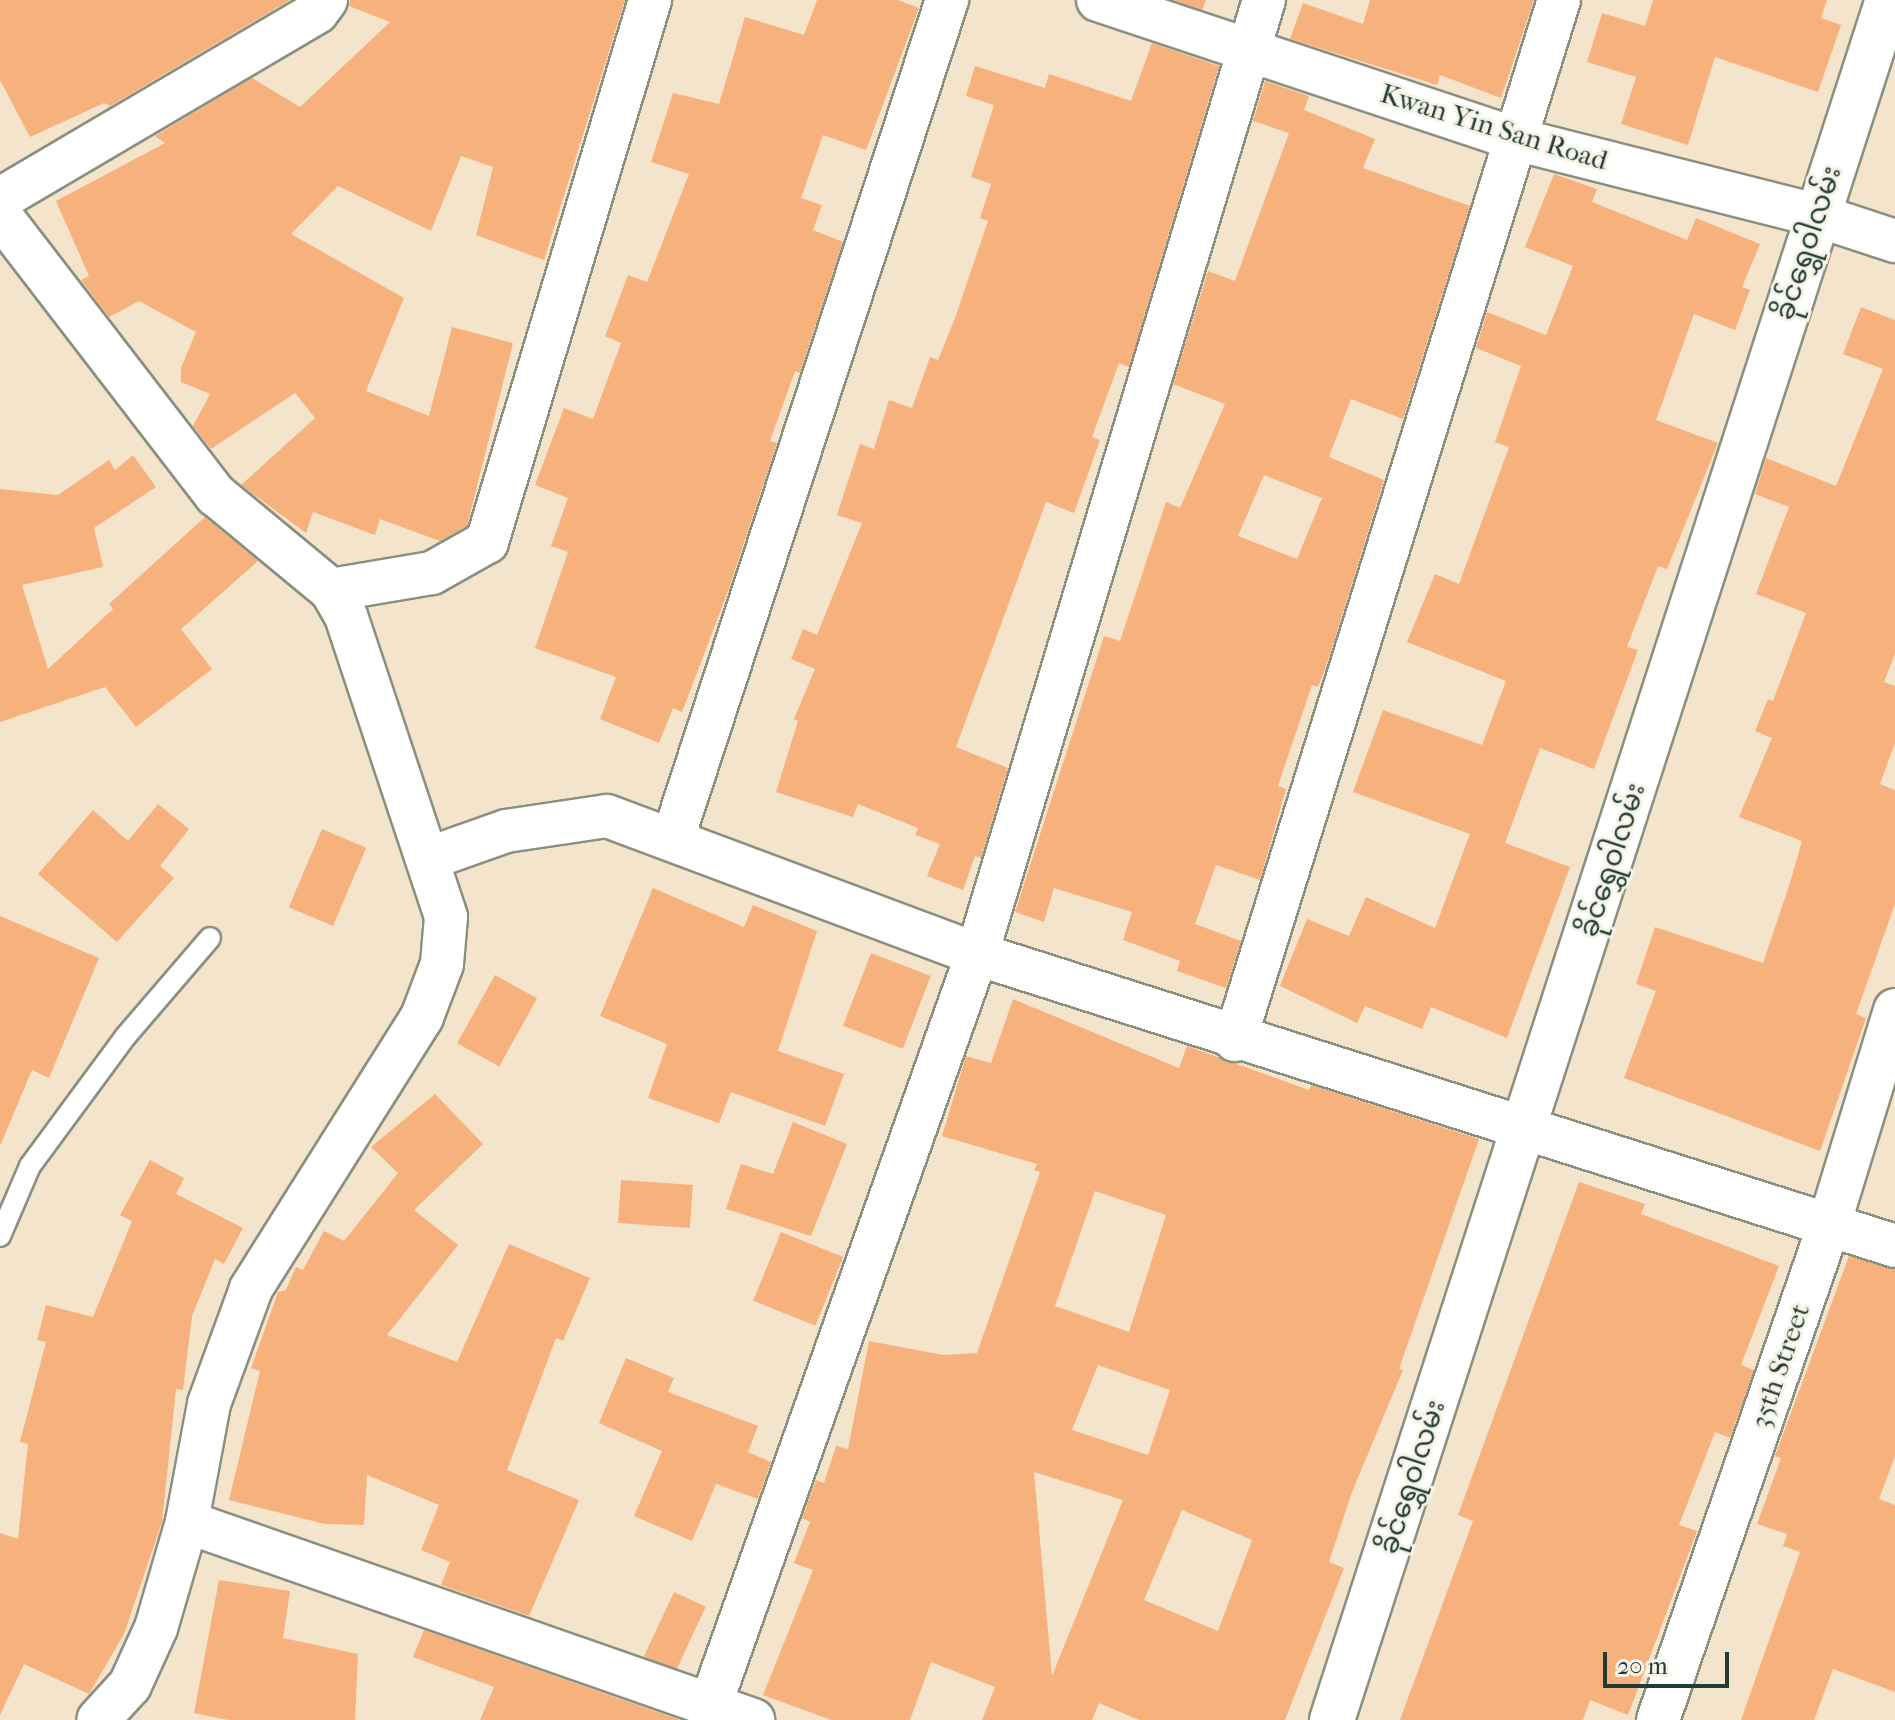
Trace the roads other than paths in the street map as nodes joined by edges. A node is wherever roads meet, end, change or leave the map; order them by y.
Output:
1 (326, 0) edge
2 (650, 0) edge
3 (947, 0) edge
4 (1098, 0) edge
5 (1264, 0) edge
6 (1559, 0) edge
7 (1888, 0) edge
8 (1248, 48) junction
9 (1515, 139) junction
10 (0, 199) edge
11 (0, 215) edge
12 (1816, 215) junction
13 (1895, 241) edge
14 (331, 590) junction
15 (673, 838) junction
16 (427, 859) junction
17 (210, 938) dead end
18 (977, 954) junction
19 (1895, 1010) edge
20 (1235, 1040) junction
21 (1526, 1132) junction
22 (1828, 1228) junction
23 (0, 1236) edge
24 (1895, 1246) edge
25 (187, 1522) junction
26 (710, 1706) junction
27 (98, 1720) edge
28 (753, 1720) edge
29 (1332, 1720) edge
30 (1658, 1720) edge

1 - 10 street
2 - 14 street
3 - 15 street
4 - 8 street, Kwan Yin San Road
5 - 8 street
6 - 9 street
7 - 12 street, ခိုင်ရွှေဝါလမ်း
8 - 9 street, Kwan Yin San Road
8 - 18 street
9 - 12 street, Kwan Yin San Road
9 - 20 street
11 - 14 street
12 - 13 street, Kwan Yin San Road
12 - 21 street, ခိုင်ရွှေဝါလမ်း
14 - 16 street
15 - 16 street
15 - 18 street
16 - 25 street
17 - 23 lane
18 - 20 street
18 - 26 street
19 - 22 street, 35th Street
20 - 21 street
21 - 22 street
21 - 29 street, ခိုင်ရွှေဝါလမ်း
22 - 24 street
22 - 30 street, 35th Street
25 - 26 street
25 - 27 street
26 - 28 street

